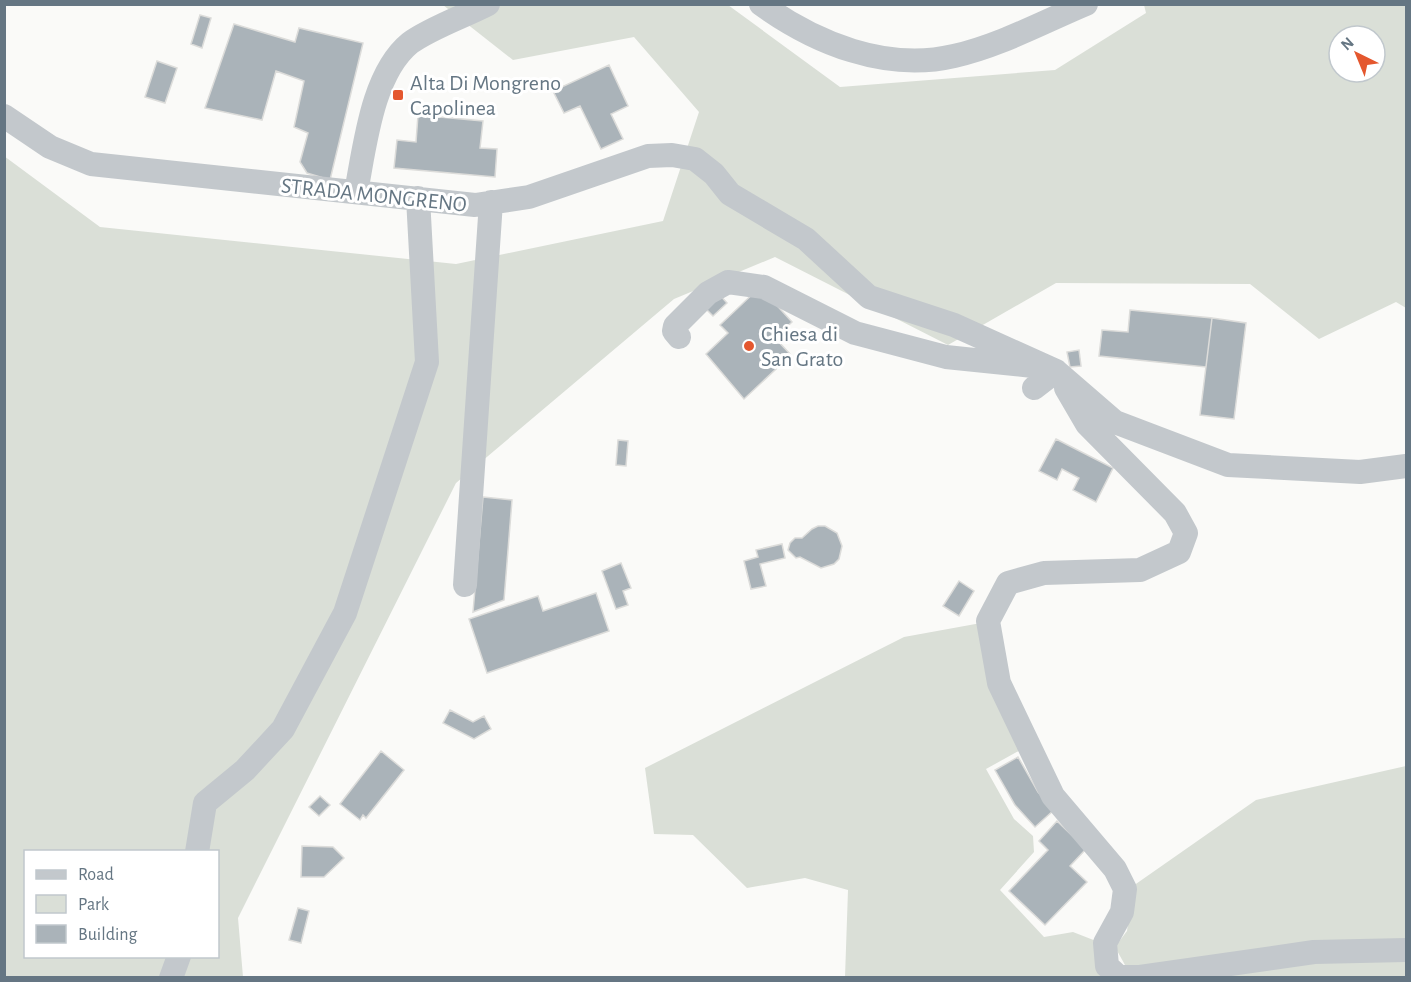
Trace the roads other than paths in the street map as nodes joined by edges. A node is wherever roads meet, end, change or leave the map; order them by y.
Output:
1 (488, 4) edge
2 (761, 4) edge
3 (1086, 4) edge
4 (4, 116) edge
5 (356, 192) junction
6 (418, 198) junction
7 (491, 202) junction
8 (679, 337) dead end
9 (1052, 369) junction
10 (1034, 388) dead end
11 (1407, 466) edge
12 (465, 585) dead end
13 (197, 850) edge
14 (1407, 950) edge
15 (179, 958) edge
16 (171, 978) edge

1 - 5 street
2 - 3 street
4 - 5 street, STRADA MONGRENO
5 - 6 street, STRADA MONGRENO
6 - 7 street, STRADA MONGRENO
6 - 13 street
7 - 9 street, STRADA MONGRENO
7 - 12 street
8 - 9 street
9 - 10 street
9 - 11 street, STRADA MONGRENO
9 - 14 street
15 - 16 street

